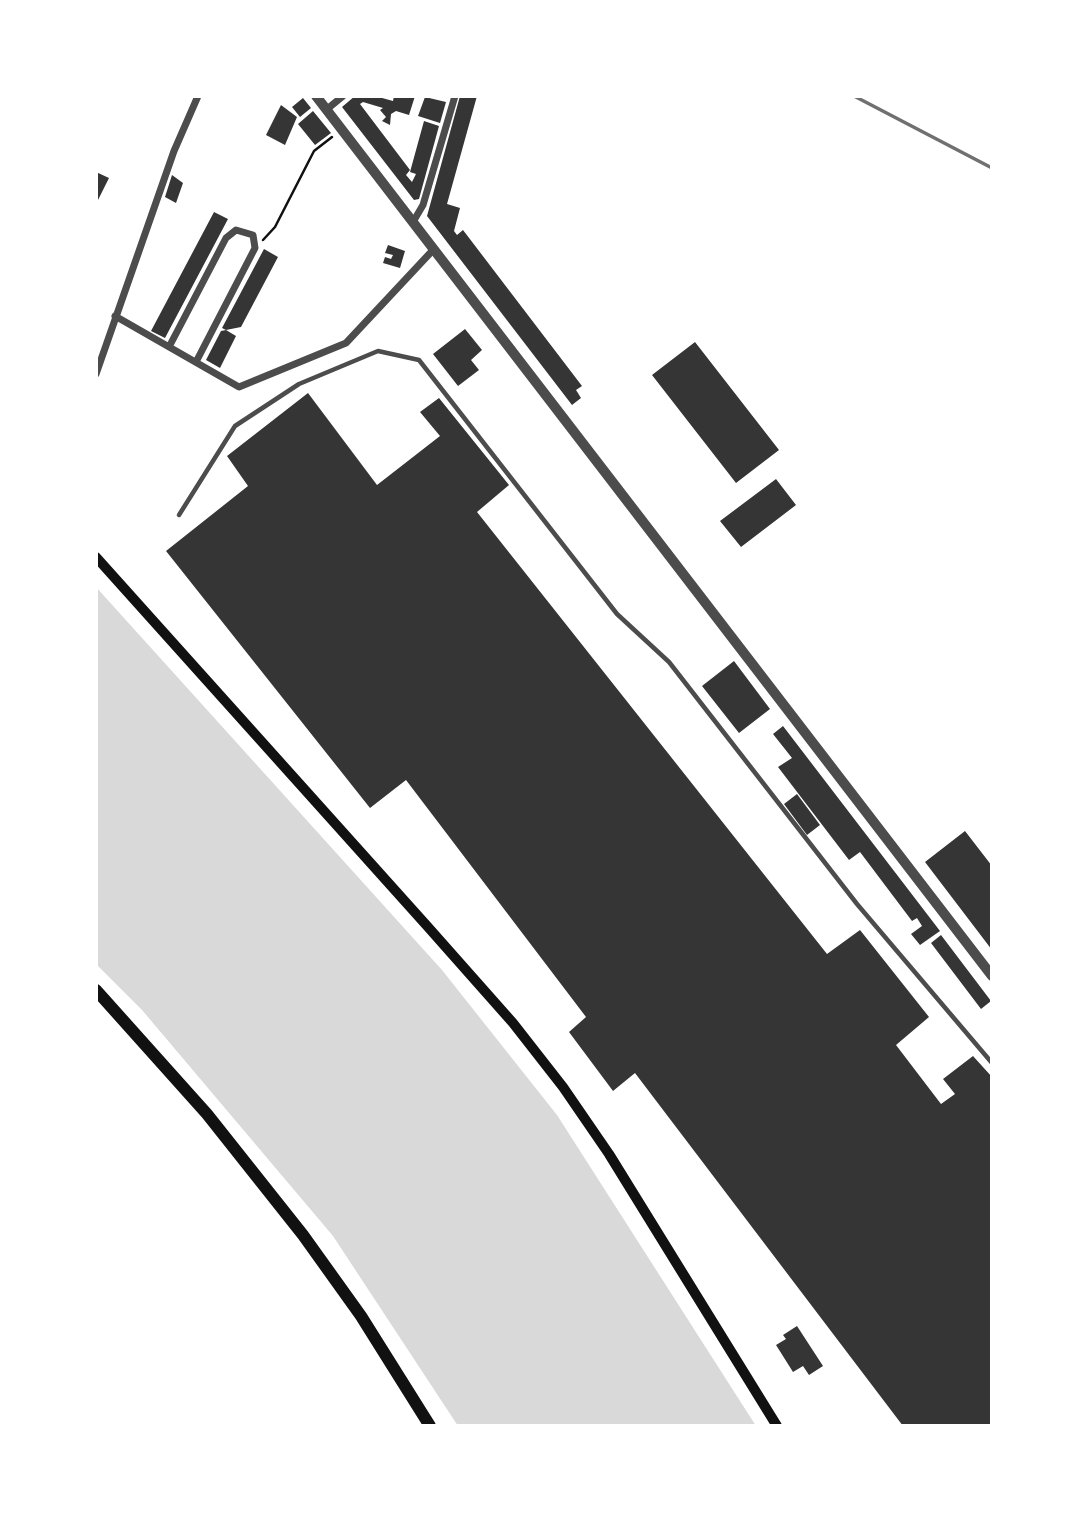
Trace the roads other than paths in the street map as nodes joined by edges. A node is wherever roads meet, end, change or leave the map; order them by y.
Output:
1 (198, 96) edge
2 (316, 96) edge
3 (343, 96) edge
4 (454, 96) edge
5 (326, 110) junction
6 (412, 222) junction
7 (433, 250) junction
8 (115, 316) junction
9 (169, 347) junction
10 (196, 362) junction
11 (96, 374) edge
12 (179, 515) dead end
13 (96, 556) edge
14 (992, 976) edge
15 (96, 990) edge
16 (992, 1063) edge
17 (430, 1426) edge
18 (777, 1426) edge

1 - 8 street
2 - 5 street
3 - 5 street
4 - 6 street
5 - 6 street
6 - 7 street
7 - 10 street
7 - 14 street
8 - 9 street
8 - 11 street
9 - 10 street
9 - 10 street
12 - 16 lane
13 - 18 main road
15 - 17 main road

